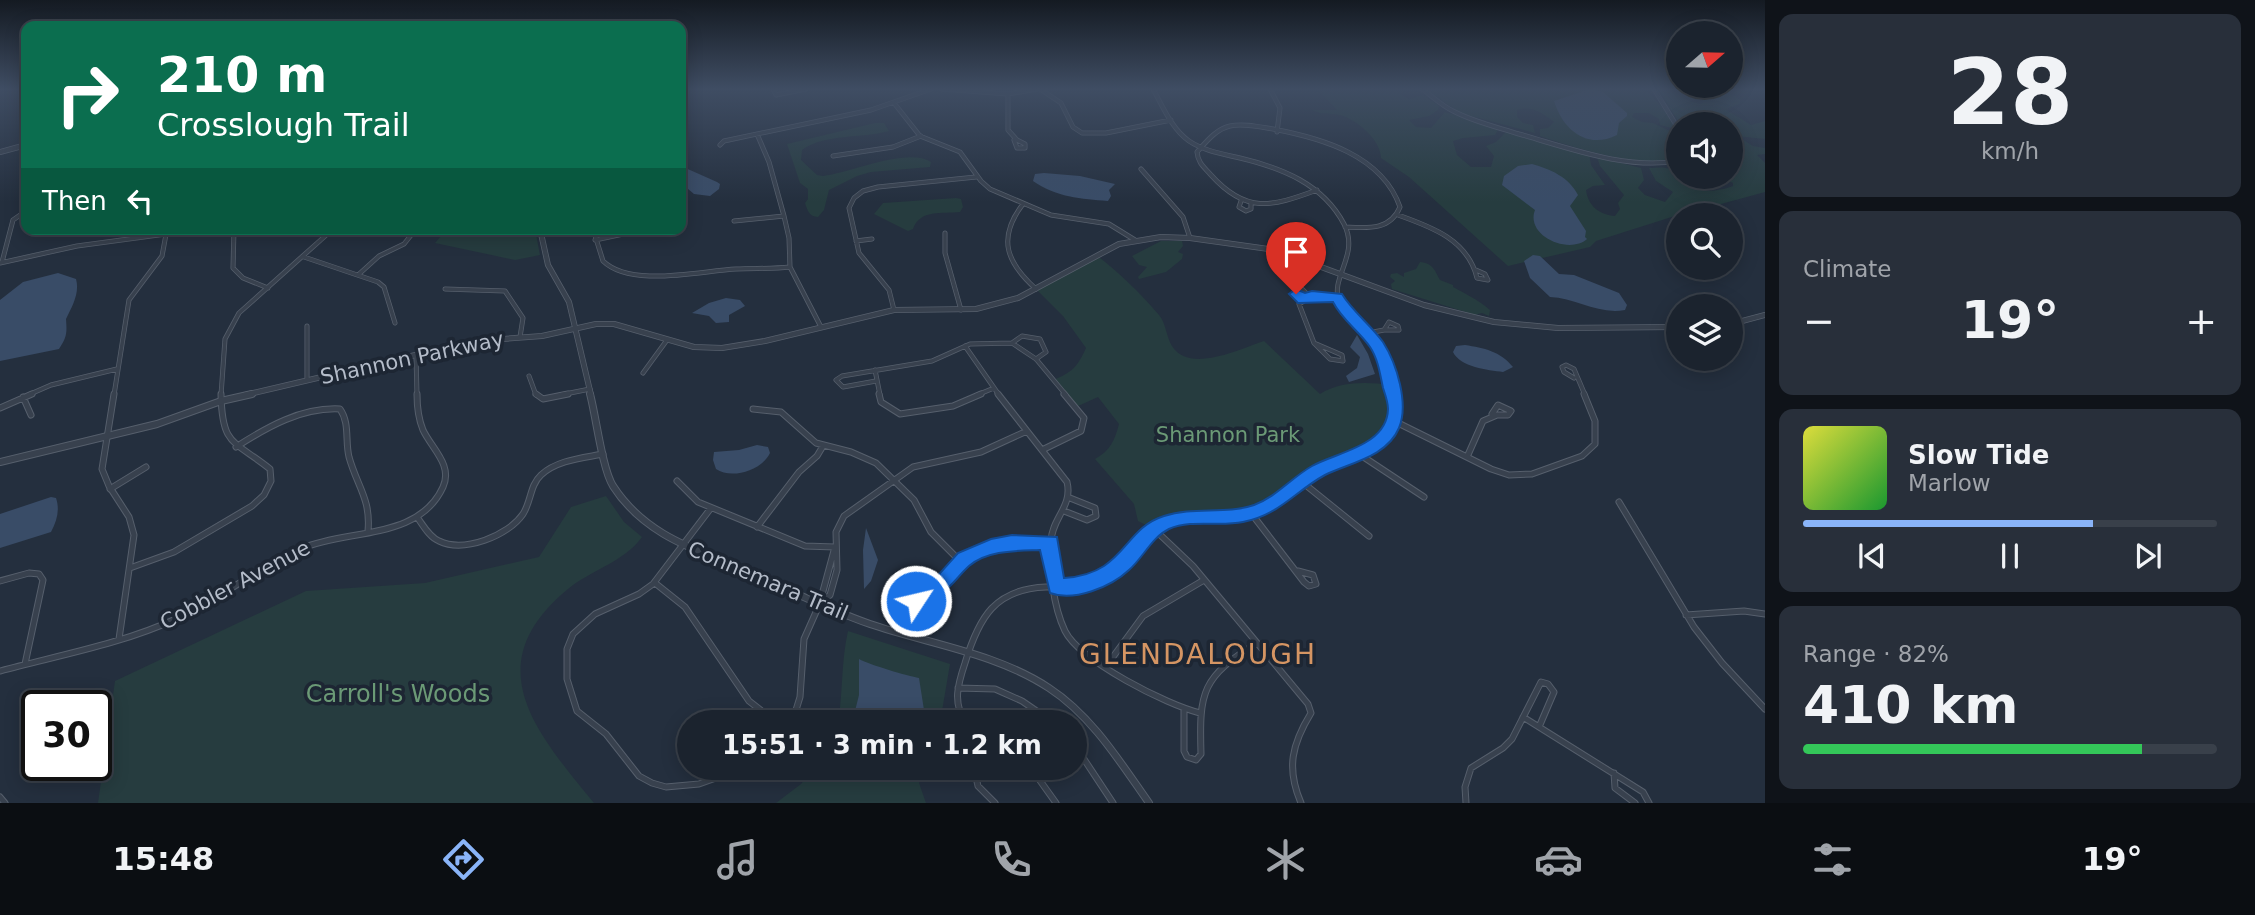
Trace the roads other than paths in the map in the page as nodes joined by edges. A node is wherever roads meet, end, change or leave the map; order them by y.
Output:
1 (790, 126) edge
2 (911, 126) edge
3 (1006, 126) edge
4 (1074, 126) edge
5 (1138, 126) edge
6 (1175, 126) edge
7 (1233, 126) edge
8 (1253, 126) edge
9 (1278, 126) edge
10 (1496, 126) edge
11 (1277, 132) junction
12 (757, 134) junction
13 (921, 136) junction
14 (1014, 140) dead end
15 (720, 145) dead end
16 (21, 146) edge
17 (1200, 147) junction
18 (0, 152) edge
19 (833, 156) dead end
20 (1666, 164) edge
21 (1141, 169) dead end
22 (976, 177) junction
23 (1317, 190) junction
24 (1241, 201) junction
25 (1251, 203) junction
26 (1023, 204) junction
27 (21, 214) edge
28 (1398, 215) junction
29 (785, 216) junction
30 (734, 221) dead end
31 (1346, 228) junction
32 (945, 233) dead end
33 (152, 235) edge
34 (165, 235) edge
35 (234, 235) edge
36 (327, 235) edge
37 (411, 235) edge
38 (542, 235) edge
39 (594, 235) edge
40 (619, 235) edge
41 (1190, 238) junction
42 (872, 239) dead end
43 (595, 240) junction
44 (1135, 240) junction
45 (856, 241) junction
46 (303, 257) junction
47 (1, 263) edge
48 (790, 267) junction
49 (1476, 270) dead end
50 (358, 275) junction
51 (1343, 275) junction
52 (268, 288) junction
53 (445, 289) dead end
54 (1037, 289) junction
55 (1309, 296) junction
56 (1337, 297) junction
57 (1303, 299) junction
58 (894, 310) junction
59 (961, 311) junction
60 (1765, 315) edge
61 (1743, 321) edge
62 (395, 323) dead end
63 (307, 326) dead end
64 (821, 327) junction
65 (1666, 327) edge
66 (575, 328) junction
67 (1384, 330) dead end
68 (1368, 333) junction
69 (520, 337) junction
70 (667, 340) junction
71 (1012, 343) junction
72 (1314, 343) junction
73 (965, 346) junction
74 (416, 355) junction
75 (1036, 359) junction
76 (117, 369) junction
77 (875, 370) junction
78 (643, 373) dead end
79 (529, 376) dead end
80 (1574, 378) dead end
81 (307, 380) junction
82 (876, 381) junction
83 (994, 388) junction
84 (590, 389) junction
85 (23, 397) junction
86 (221, 401) junction
87 (0, 408) edge
88 (753, 409) dead end
89 (1492, 414) dead end
90 (31, 415) dead end
91 (1394, 421) junction
92 (1027, 431) junction
93 (107, 437) junction
94 (823, 446) junction
95 (236, 447) junction
96 (1042, 450) junction
97 (604, 454) junction
98 (1359, 454) junction
99 (1467, 457) junction
100 (0, 462) edge
101 (146, 467) dead end
102 (893, 479) junction
103 (677, 481) dead end
104 (1302, 482) junction
105 (110, 489) junction
106 (1424, 497) dead end
107 (1070, 498) junction
108 (1619, 502) dead end
109 (711, 508) junction
110 (1064, 511) junction
111 (1251, 513) junction
112 (417, 517) junction
113 (757, 527) junction
114 (1154, 529) junction
115 (368, 531) junction
116 (1369, 536) dead end
117 (1051, 542) junction
118 (681, 545) junction
119 (835, 547) junction
120 (961, 562) junction
121 (130, 568) junction
122 (1298, 571) dead end
123 (1204, 580) junction
124 (0, 581) edge
125 (655, 583) junction
126 (939, 587) junction
127 (1056, 587) junction
128 (820, 603) junction
129 (1765, 614) edge
130 (1686, 615) junction
131 (119, 639) junction
132 (1257, 643) junction
133 (967, 655) junction
134 (25, 664) junction
135 (1107, 665) junction
136 (0, 671) edge
137 (958, 688) junction
138 (1765, 709) edge
139 (760, 710) edge
140 (796, 710) edge
141 (958, 710) edge
142 (1035, 710) edge
143 (1184, 710) junction
144 (1200, 713) junction
145 (1523, 716) junction
146 (1539, 727) junction
147 (1087, 764) edge
148 (1614, 774) junction
149 (714, 780) edge
150 (977, 780) edge
151 (1040, 780) edge
152 (0, 797) edge
153 (5, 803) edge
154 (995, 803) edge
155 (1056, 803) edge
156 (1113, 803) edge
157 (1149, 803) edge
158 (1301, 803) edge
159 (1466, 803) edge
160 (1635, 803) edge
161 (1649, 803) edge

1 - 12 street
2 - 13 street
3 - 14 street
4 - 5 street
6 - 17 street
7 - 17 street
8 - 11 street
9 - 11 street
10 - 20 street
11 - 28 street
12 - 15 street
12 - 29 street
13 - 19 street
13 - 22 street
16 - 18 street
17 - 23 street
17 - 24 street
21 - 41 street
22 - 26 street
22 - 45 street
23 - 25 street
23 - 31 street
24 - 25 street
24 - 25 street
26 - 44 street
26 - 54 street
27 - 47 street
28 - 31 street
28 - 49 street
29 - 30 street
29 - 48 street
31 - 51 street
32 - 59 street
33 - 47 street
34 - 76 street
35 - 52 street
36 - 46 street
37 - 50 street
38 - 66 street, Connemara Trail
39 - 43 street
40 - 43 street
41 - 44 street, Shannon Parkway
41 - 51 street, Shannon Parkway
42 - 45 street
43 - 48 street
44 - 54 street, Shannon Parkway
45 - 58 street
46 - 50 street
46 - 52 street
48 - 64 street
50 - 62 street
51 - 56 street
51 - 65 street, Shannon Parkway
52 - 86 street
53 - 69 street
54 - 59 street, Shannon Parkway
55 - 56 street
55 - 57 street
55 - 57 street
56 - 68 street
57 - 72 street
58 - 59 street, Shannon Parkway
58 - 64 street, Shannon Parkway
60 - 61 street
63 - 81 street
64 - 70 street, Shannon Parkway
66 - 69 street, Shannon Parkway
66 - 70 street, Shannon Parkway
66 - 84 street, Connemara Trail
67 - 68 street
68 - 91 street
69 - 74 street, Shannon Parkway
70 - 78 street
71 - 73 street
71 - 75 street
71 - 75 street
72 - 72 street
73 - 77 street
73 - 83 street
74 - 81 street, Shannon Parkway
74 - 112 street, Cobbler Avenue
75 - 96 street
76 - 85 street
76 - 93 street
77 - 82 street
77 - 82 street
79 - 84 street
80 - 99 street
81 - 86 street, Shannon Parkway
82 - 83 street
83 - 92 street
84 - 97 street, Connemara Trail
85 - 87 street
85 - 90 street
86 - 93 street, Shannon Parkway
86 - 95 street
88 - 94 street
89 - 99 street
91 - 98 street
91 - 99 street
92 - 96 street
92 - 102 street
93 - 100 street, Shannon Parkway
93 - 105 street
94 - 102 street
94 - 113 street
95 - 115 street
95 - 121 street
96 - 107 street
97 - 112 street
97 - 118 street, Connemara Trail
98 - 104 street
98 - 106 street
101 - 105 street
102 - 119 street
102 - 120 street
103 - 109 street
104 - 111 street
104 - 116 street
105 - 121 street
107 - 110 street
107 - 110 street
108 - 130 street
109 - 113 street
109 - 118 street
110 - 117 street
111 - 114 street
111 - 122 street
112 - 115 street, Cobbler Avenue
113 - 119 street
114 - 123 street
114 - 127 street
115 - 131 street, Cobbler Avenue
117 - 120 street
117 - 127 street
118 - 125 street
118 - 128 street, Connemara Trail
119 - 128 street
120 - 126 street
121 - 131 street
123 - 132 street
123 - 135 street
124 - 134 street
125 - 139 street
125 - 149 street
126 - 126 street
127 - 133 street
127 - 135 street
128 - 133 street, Connemara Trail
128 - 140 street
129 - 130 street
130 - 138 street
131 - 134 street, Cobbler Avenue
132 - 144 street
132 - 158 street
133 - 137 street
133 - 157 street, Connemara Trail
134 - 136 street, Cobbler Avenue
135 - 143 street
137 - 141 street
137 - 142 street
143 - 144 street
143 - 144 street
145 - 146 street
145 - 146 street
145 - 159 street
146 - 148 street
147 - 156 street
148 - 160 street
148 - 161 street
150 - 154 street
151 - 155 street
152 - 153 street

